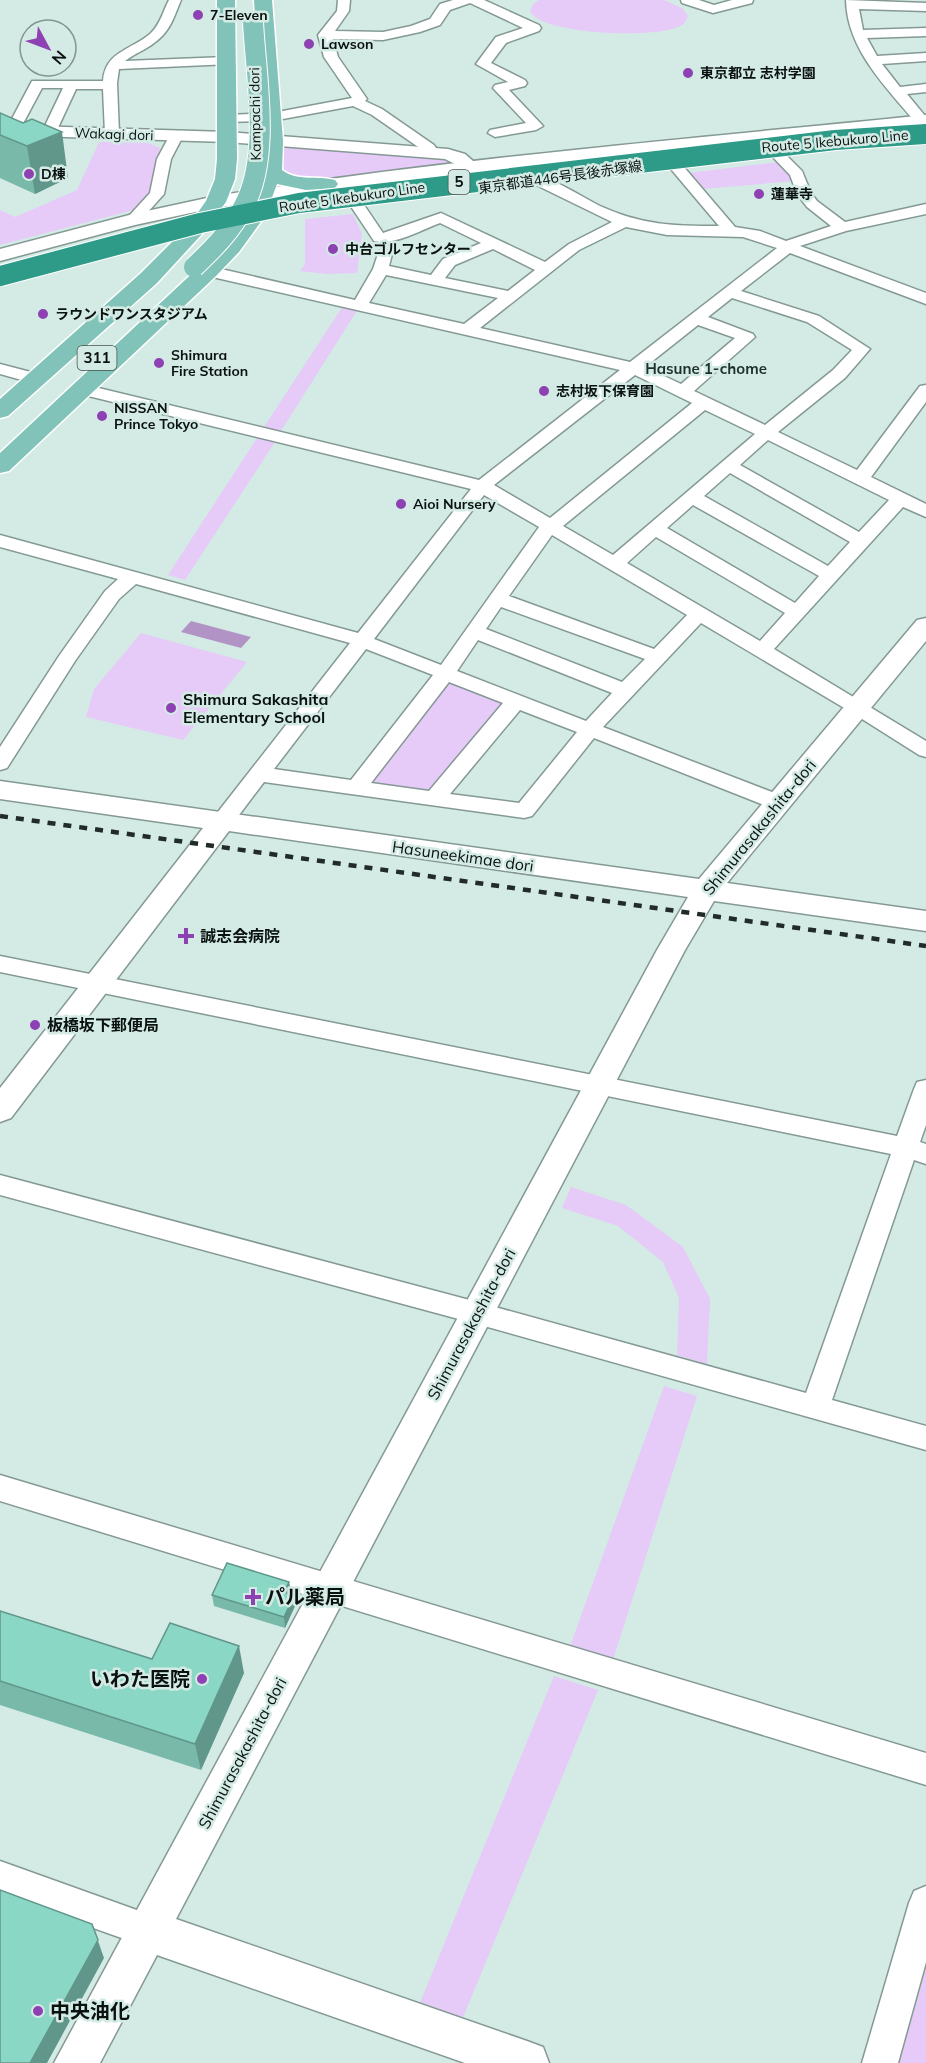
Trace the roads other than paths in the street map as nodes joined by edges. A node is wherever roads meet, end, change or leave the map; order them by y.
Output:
1 (176, 0) edge
2 (226, 0) edge
3 (231, 0) edge
4 (237, 0) edge
5 (252, 0) edge
6 (258, 0) edge
7 (263, 0) edge
8 (344, 0) edge
9 (466, 0) edge
10 (474, 0) edge
11 (508, 0) edge
12 (687, 0) edge
13 (747, 0) edge
14 (852, 2) edge
15 (489, 6) junction
16 (926, 7) edge
17 (245, 21) junction
18 (926, 32) edge
19 (860, 34) junction
20 (325, 35) junction
21 (926, 57) edge
22 (874, 60) junction
23 (226, 61) junction
24 (113, 66) junction
25 (71, 85) junction
26 (111, 85) junction
27 (926, 88) edge
28 (898, 91) junction
29 (355, 102) junction
30 (272, 117) junction
31 (227, 128) junction
32 (925, 129) edge
33 (7, 130) edge
34 (49, 132) junction
35 (495, 132) dead end
36 (112, 134) junction
37 (176, 136) junction
38 (273, 141) junction
39 (429, 148) dead end
40 (775, 152) junction
41 (672, 162) junction
42 (471, 167) junction
43 (272, 171) junction
44 (537, 180) junction
45 (328, 184) junction
46 (265, 194) junction
47 (354, 199) junction
48 (216, 202) junction
49 (926, 209) edge
50 (255, 216) junction
51 (375, 217) dead end
52 (133, 220) junction
53 (625, 221) junction
54 (842, 227) junction
55 (196, 229) junction
56 (730, 230) junction
57 (383, 238) junction
58 (494, 243) junction
59 (132, 245) junction
60 (789, 246) junction
61 (0, 256) edge
62 (170, 257) junction
63 (546, 268) junction
64 (381, 269) junction
65 (208, 271) junction
66 (0, 276) edge
67 (435, 280) junction
68 (0, 281) edge
69 (731, 293) junction
70 (511, 296) junction
71 (926, 299) edge
72 (359, 306) junction
73 (697, 319) junction
74 (467, 330) junction
75 (634, 368) junction
76 (0, 369) edge
77 (36, 378) junction
78 (82, 389) junction
79 (926, 390) edge
80 (682, 392) junction
81 (704, 402) junction
82 (0, 411) edge
83 (0, 428) edge
84 (766, 433) junction
85 (0, 449) edge
86 (728, 465) junction
87 (0, 466) edge
88 (860, 479) junction
89 (482, 486) junction
90 (692, 497) junction
91 (900, 499) junction
92 (926, 511) edge
93 (552, 527) junction
94 (655, 529) junction
95 (0, 541) edge
96 (861, 541) junction
97 (614, 564) junction
98 (830, 575) junction
99 (132, 577) junction
100 (498, 599) junction
101 (797, 612) junction
102 (698, 614) junction
103 (926, 625) edge
104 (475, 632) junction
105 (362, 641) junction
106 (761, 651) junction
107 (658, 657) junction
108 (446, 672) junction
109 (626, 691) junction
110 (517, 700) junction
111 (858, 707) junction
112 (590, 729) junction
113 (921, 740) edge
114 (0, 763) edge
115 (258, 774) junction
116 (355, 789) junction
117 (0, 790) edge
118 (434, 799) junction
119 (777, 802) junction
120 (222, 822) junction
121 (706, 890) junction
122 (926, 921) edge
123 (0, 964) edge
124 (97, 984) junction
125 (600, 1084) junction
126 (926, 1089) edge
127 (0, 1110) edge
128 (916, 1151) edge
129 (0, 1185) edge
130 (477, 1313) junction
131 (815, 1407) junction
132 (926, 1438) edge
133 (0, 1488) edge
134 (330, 1588) junction
135 (926, 1768) edge
136 (0, 1878) edge
137 (926, 1903) edge
138 (147, 1930) junction
139 (76, 2063) edge
140 (527, 2063) edge
141 (880, 2063) edge

1 - 24 street
2 - 17 main road
3 - 17 main road
4 - 17 main road, Kampachi dori / 311
5 - 17 main road, Kampachi dori / 311
6 - 17 main road
7 - 17 main road
8 - 20 street
9 - 20 street
10 - 15 street
11 - 15 street
12 - 13 street
14 - 16 street
14 - 19 street
15 - 35 street
17 - 23 main road
17 - 30 main road
17 - 83 main road, Kampachi dori / 311
17 - 85 main road, Kampachi dori / 311, bridge
18 - 19 street
19 - 22 street
20 - 29 street
21 - 22 street
22 - 28 street
23 - 24 street
23 - 31 main road
24 - 26 street
25 - 26 street
25 - 33 street
25 - 34 street
26 - 36 street
27 - 28 street
28 - 32 street
29 - 30 street
29 - 39 street
30 - 31 street
30 - 38 main road
31 - 37 street, Wakagi dori
31 - 38 street, Wakagi dori
31 - 48 main road
32 - 40 main road, 東京都道446号長後赤塚線
32 - 42 main road, 東京都道446号長後赤塚線
32 - 61 highway, Route 5 Ikebukuro Line / 5
32 - 66 highway, Route 5 Ikebukuro Line / 5, bridge
33 - 34 street, Wakagi dori
34 - 36 street, Wakagi dori
36 - 37 street, Wakagi dori
37 - 52 street
38 - 42 street, Wakagi dori
38 - 43 main road
40 - 41 main road, 東京都道446号長後赤塚線
40 - 54 street
41 - 44 main road, 東京都道446号長後赤塚線
41 - 56 street
42 - 45 main road, 東京都道446号長後赤塚線
43 - 45 main road
43 - 46 main road
44 - 47 main road, 東京都道446号長後赤塚線
44 - 53 street
45 - 46 main road, 東京都道446号長後赤塚線
46 - 48 main road, 東京都道446号長後赤塚線
46 - 50 main road
47 - 50 main road, 東京都道446号長後赤塚線
47 - 57 street
48 - 52 street
48 - 55 main road
49 - 54 street
50 - 55 main road, 東京都道446号長後赤塚線
50 - 65 main road
51 - 57 street
52 - 61 street
53 - 56 street
53 - 63 street
54 - 60 street
55 - 59 street
55 - 62 main road
56 - 60 street
57 - 58 street
57 - 64 street
58 - 63 street
58 - 67 street
59 - 62 main road
59 - 68 street
60 - 69 street
60 - 71 street
62 - 77 main road
63 - 70 street
64 - 67 street
64 - 72 street
65 - 72 street
65 - 78 main road
67 - 70 street
69 - 73 street
69 - 84 street
70 - 74 street
72 - 74 street
73 - 75 street
73 - 80 street
74 - 75 street
75 - 80 street
75 - 89 street
76 - 77 street
77 - 82 main road
78 - 87 main road
78 - 89 street
79 - 88 street
80 - 81 street
81 - 84 street
81 - 93 street
84 - 86 street
84 - 88 street
86 - 90 street
86 - 96 street
88 - 91 street
89 - 93 street
89 - 105 street
90 - 94 street
90 - 98 street
91 - 92 street
91 - 96 street
93 - 97 street
93 - 100 street
94 - 97 street
94 - 101 street
95 - 99 street
96 - 98 street
97 - 102 street
98 - 101 street
99 - 105 street
99 - 114 street
100 - 104 street
100 - 107 street
101 - 106 street
102 - 106 street
102 - 107 street
103 - 111 street, Shimurasakashita-dori
104 - 108 street
104 - 109 street
105 - 108 street
105 - 115 street
106 - 111 street
107 - 109 street
108 - 110 street
108 - 116 street
109 - 112 street
110 - 112 street
110 - 118 street
111 - 113 street
111 - 119 street, Shimurasakashita-dori
112 - 118 street
112 - 119 street
115 - 116 street
115 - 120 street
116 - 118 street
117 - 120 street, Hasuneekimae dori
119 - 121 street, Shimurasakashita-dori
120 - 121 street, Hasuneekimae dori
120 - 124 street
121 - 122 street, Hasuneekimae dori
121 - 125 street, Shimurasakashita-dori
123 - 124 street
124 - 125 street
124 - 127 street
125 - 128 street
125 - 130 street, Shimurasakashita-dori
126 - 128 street
128 - 131 street
129 - 130 street
130 - 131 street
130 - 134 street, Shimurasakashita-dori
131 - 132 street
133 - 134 street
134 - 135 street
134 - 138 street, Shimurasakashita-dori
136 - 138 street
137 - 141 street
138 - 139 street, Shimurasakashita-dori
138 - 140 street

